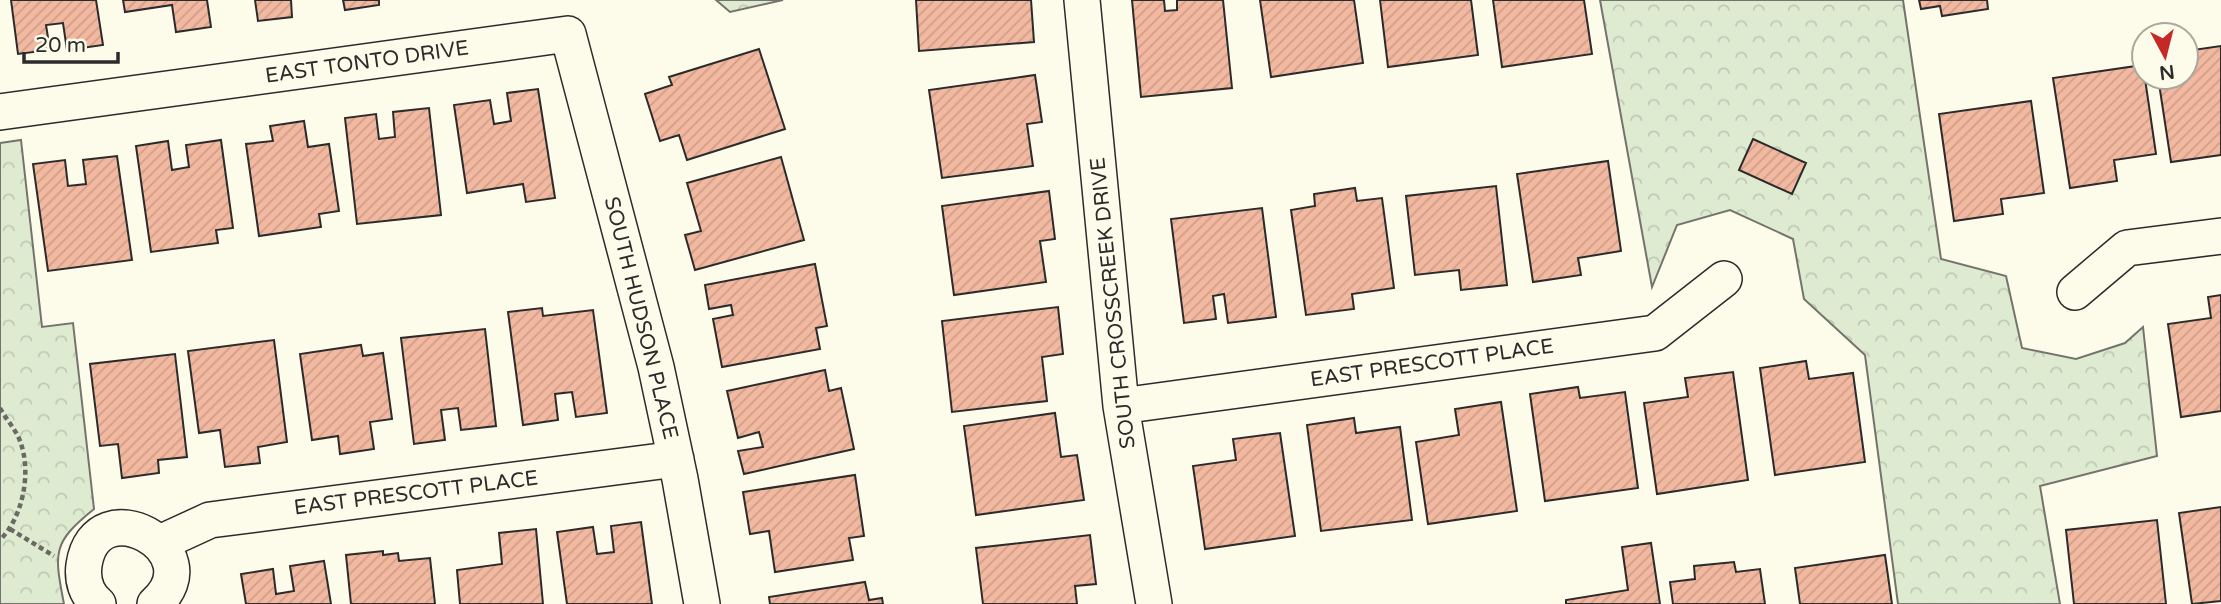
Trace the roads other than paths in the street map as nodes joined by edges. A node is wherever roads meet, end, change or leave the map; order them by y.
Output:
1 (1082, 0) edge
2 (568, 34) joint
3 (0, 112) edge
4 (2221, 236) edge
5 (1724, 279) dead end
6 (2075, 292) dead end
7 (1121, 406) junction
8 (676, 459) junction
9 (160, 543) junction
10 (98, 604) edge
11 (155, 604) edge
12 (702, 604) edge
13 (1154, 604) edge

1 - 7 street, SOUTH CROSSCREEK DRIVE
2 - 3 street, EAST TONTO DRIVE
2 - 8 street, SOUTH HUDSON PLACE
4 - 6 street
5 - 7 street, EAST PRESCOTT PLACE
7 - 13 street, SOUTH CROSSCREEK DRIVE
8 - 9 street, EAST PRESCOTT PLACE
8 - 12 street, SOUTH HUDSON PLACE
9 - 10 street
9 - 11 street

